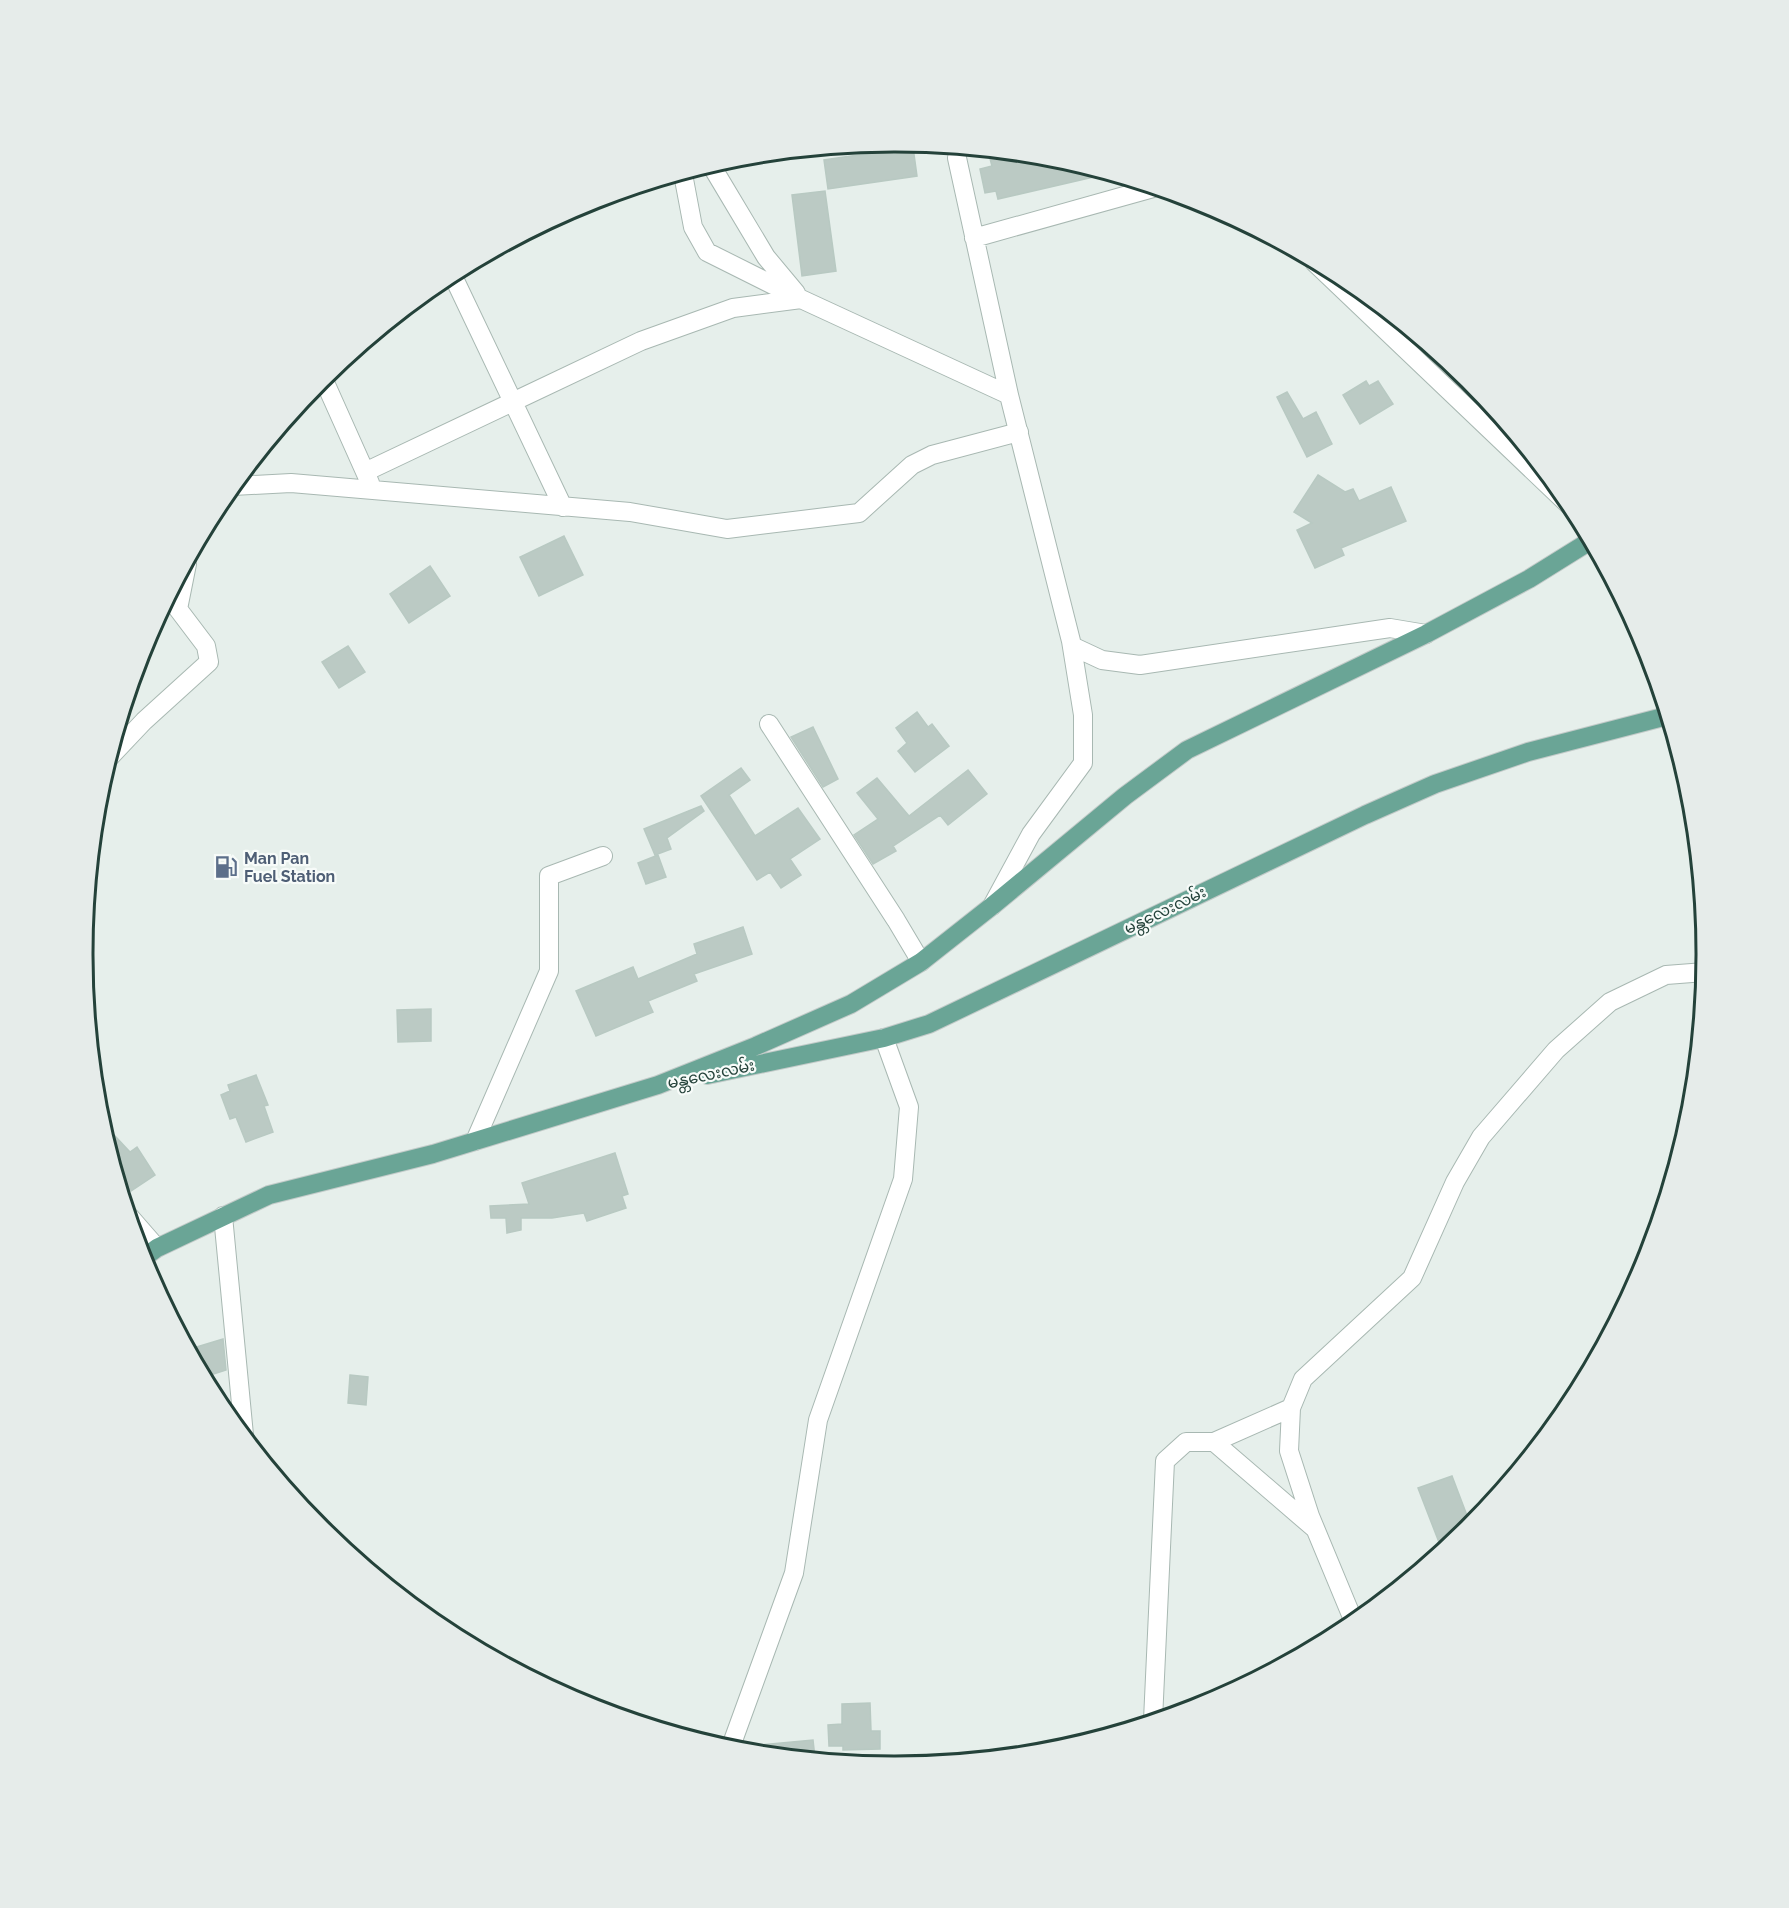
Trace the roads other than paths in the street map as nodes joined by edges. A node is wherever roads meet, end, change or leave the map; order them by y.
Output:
1 (962, 158) edge
2 (716, 173) edge
3 (684, 181) edge
4 (1140, 192) edge
5 (974, 238) junction
6 (456, 283) edge
7 (1345, 292) edge
8 (801, 299) junction
9 (327, 388) edge
10 (1009, 395) junction
11 (512, 401) junction
12 (1019, 432) junction
13 (365, 472) junction
14 (1535, 472) edge
15 (245, 485) edge
16 (373, 490) junction
17 (563, 507) junction
18 (1584, 545) edge
19 (182, 588) edge
20 (1426, 634) junction
21 (1072, 646) junction
22 (1660, 718) edge
23 (769, 724) dead end
24 (120, 746) edge
25 (603, 856) dead end
26 (992, 906) junction
27 (921, 962) junction
28 (1695, 973) edge
29 (884, 1038) junction
30 (658, 1085) junction
31 (475, 1141) junction
32 (223, 1216) junction
33 (151, 1253) edge
34 (1291, 1408) junction
35 (242, 1419) edge
36 (1214, 1442) junction
37 (1316, 1529) junction
38 (1350, 1613) edge
39 (1153, 1712) edge
40 (734, 1739) edge

1 - 5 street
2 - 8 street
3 - 8 street
4 - 5 street
5 - 10 street
6 - 11 street
7 - 14 street
8 - 10 street
8 - 11 street
9 - 13 street
10 - 12 street
11 - 13 street
11 - 17 street
12 - 17 street
12 - 21 street
13 - 16 street
15 - 16 street
16 - 17 street
18 - 20 main road
19 - 24 street
20 - 21 street
20 - 26 main road
21 - 26 street
22 - 29 main road, မန္တလေးလမ်း
23 - 27 street
25 - 31 street
26 - 27 main road
27 - 30 main road
28 - 34 street
29 - 30 main road, မန္တလေးလမ်း
29 - 40 street
30 - 31 main road
31 - 32 main road
32 - 33 main road
32 - 35 street
34 - 36 street
34 - 37 street
36 - 37 street
36 - 39 street
37 - 38 street

